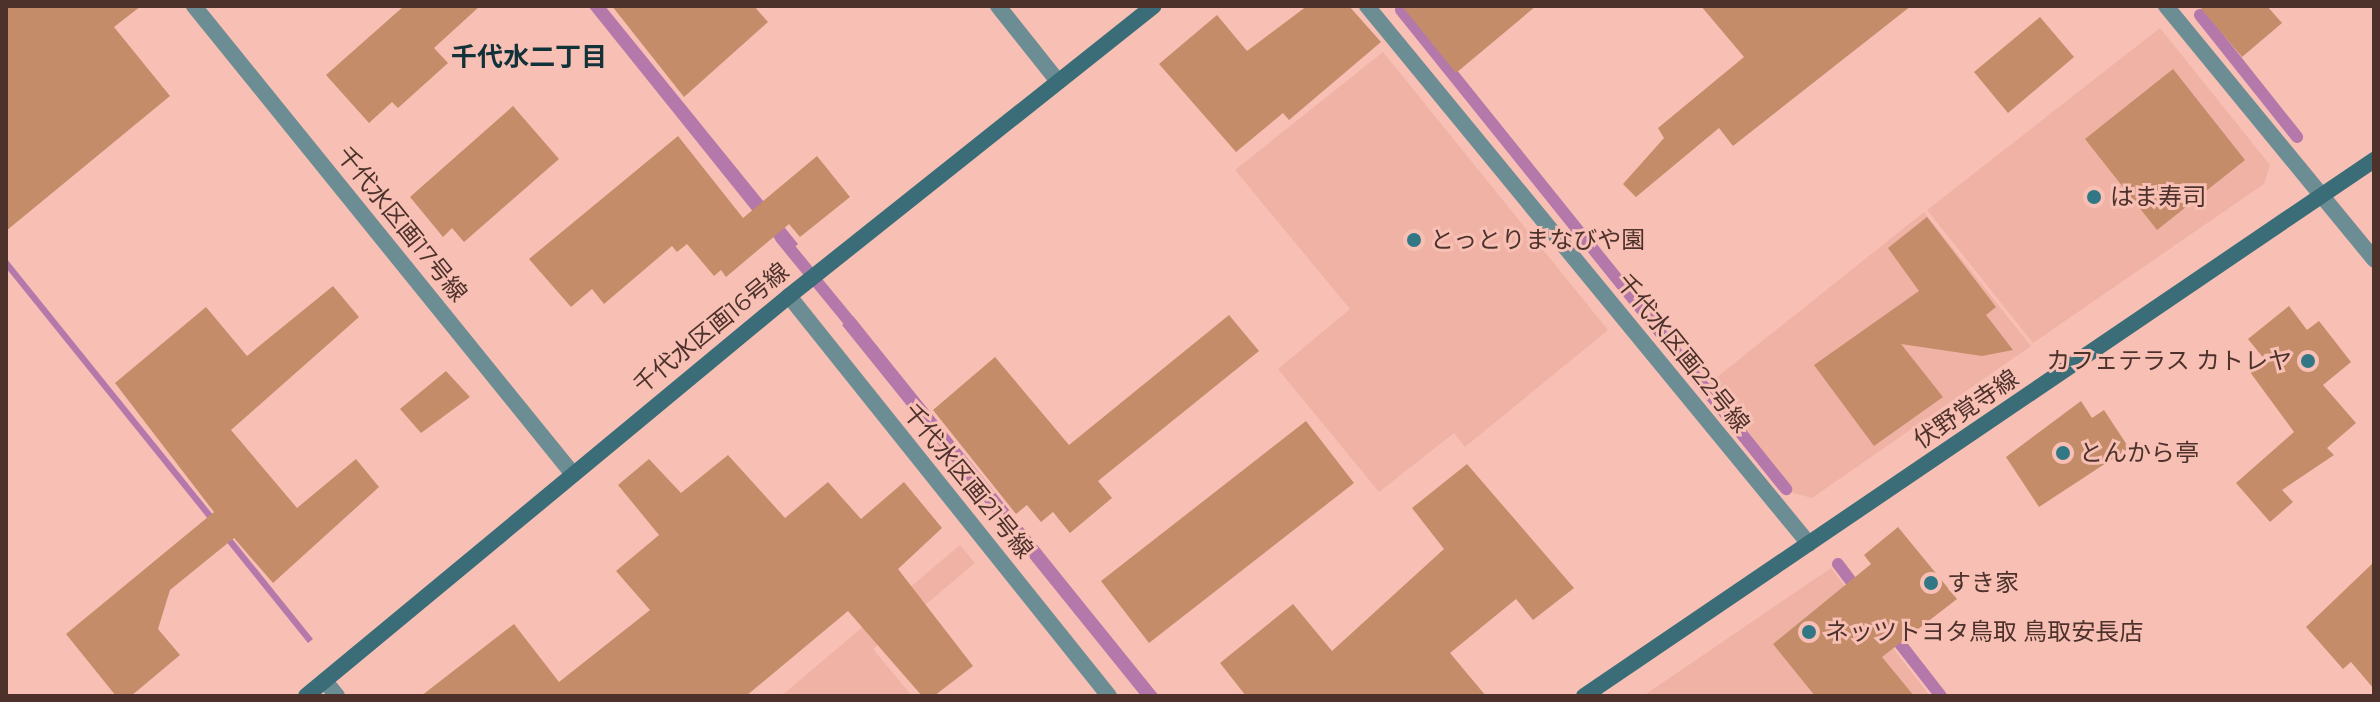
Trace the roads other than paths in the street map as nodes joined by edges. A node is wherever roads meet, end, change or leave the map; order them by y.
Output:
1 (194, 6) edge
2 (998, 6) edge
3 (1154, 6) edge
4 (1367, 6) edge
5 (2166, 6) edge
6 (1056, 79) junction
7 (2374, 160) edge
8 (2321, 196) junction
9 (2374, 259) edge
10 (789, 296) junction
11 (572, 473) junction
12 (1809, 544) junction
13 (325, 681) junction
14 (306, 696) edge
15 (337, 696) edge
16 (1109, 696) edge
17 (1584, 696) edge

1 - 11 street, 千代水区画17号線
2 - 6 street
3 - 6 street, 千代水区画16号線
4 - 12 street, 千代水区画22号線
5 - 8 street
6 - 10 street, 千代水区画16号線
7 - 8 street, 伏野覚寺線
8 - 9 street
8 - 12 street, 伏野覚寺線
10 - 11 street, 千代水区画16号線
10 - 16 street, 千代水区画21号線
11 - 13 street, 千代水区画16号線
12 - 17 street, 伏野覚寺線
13 - 14 street, 千代水区画16号線
13 - 15 street

